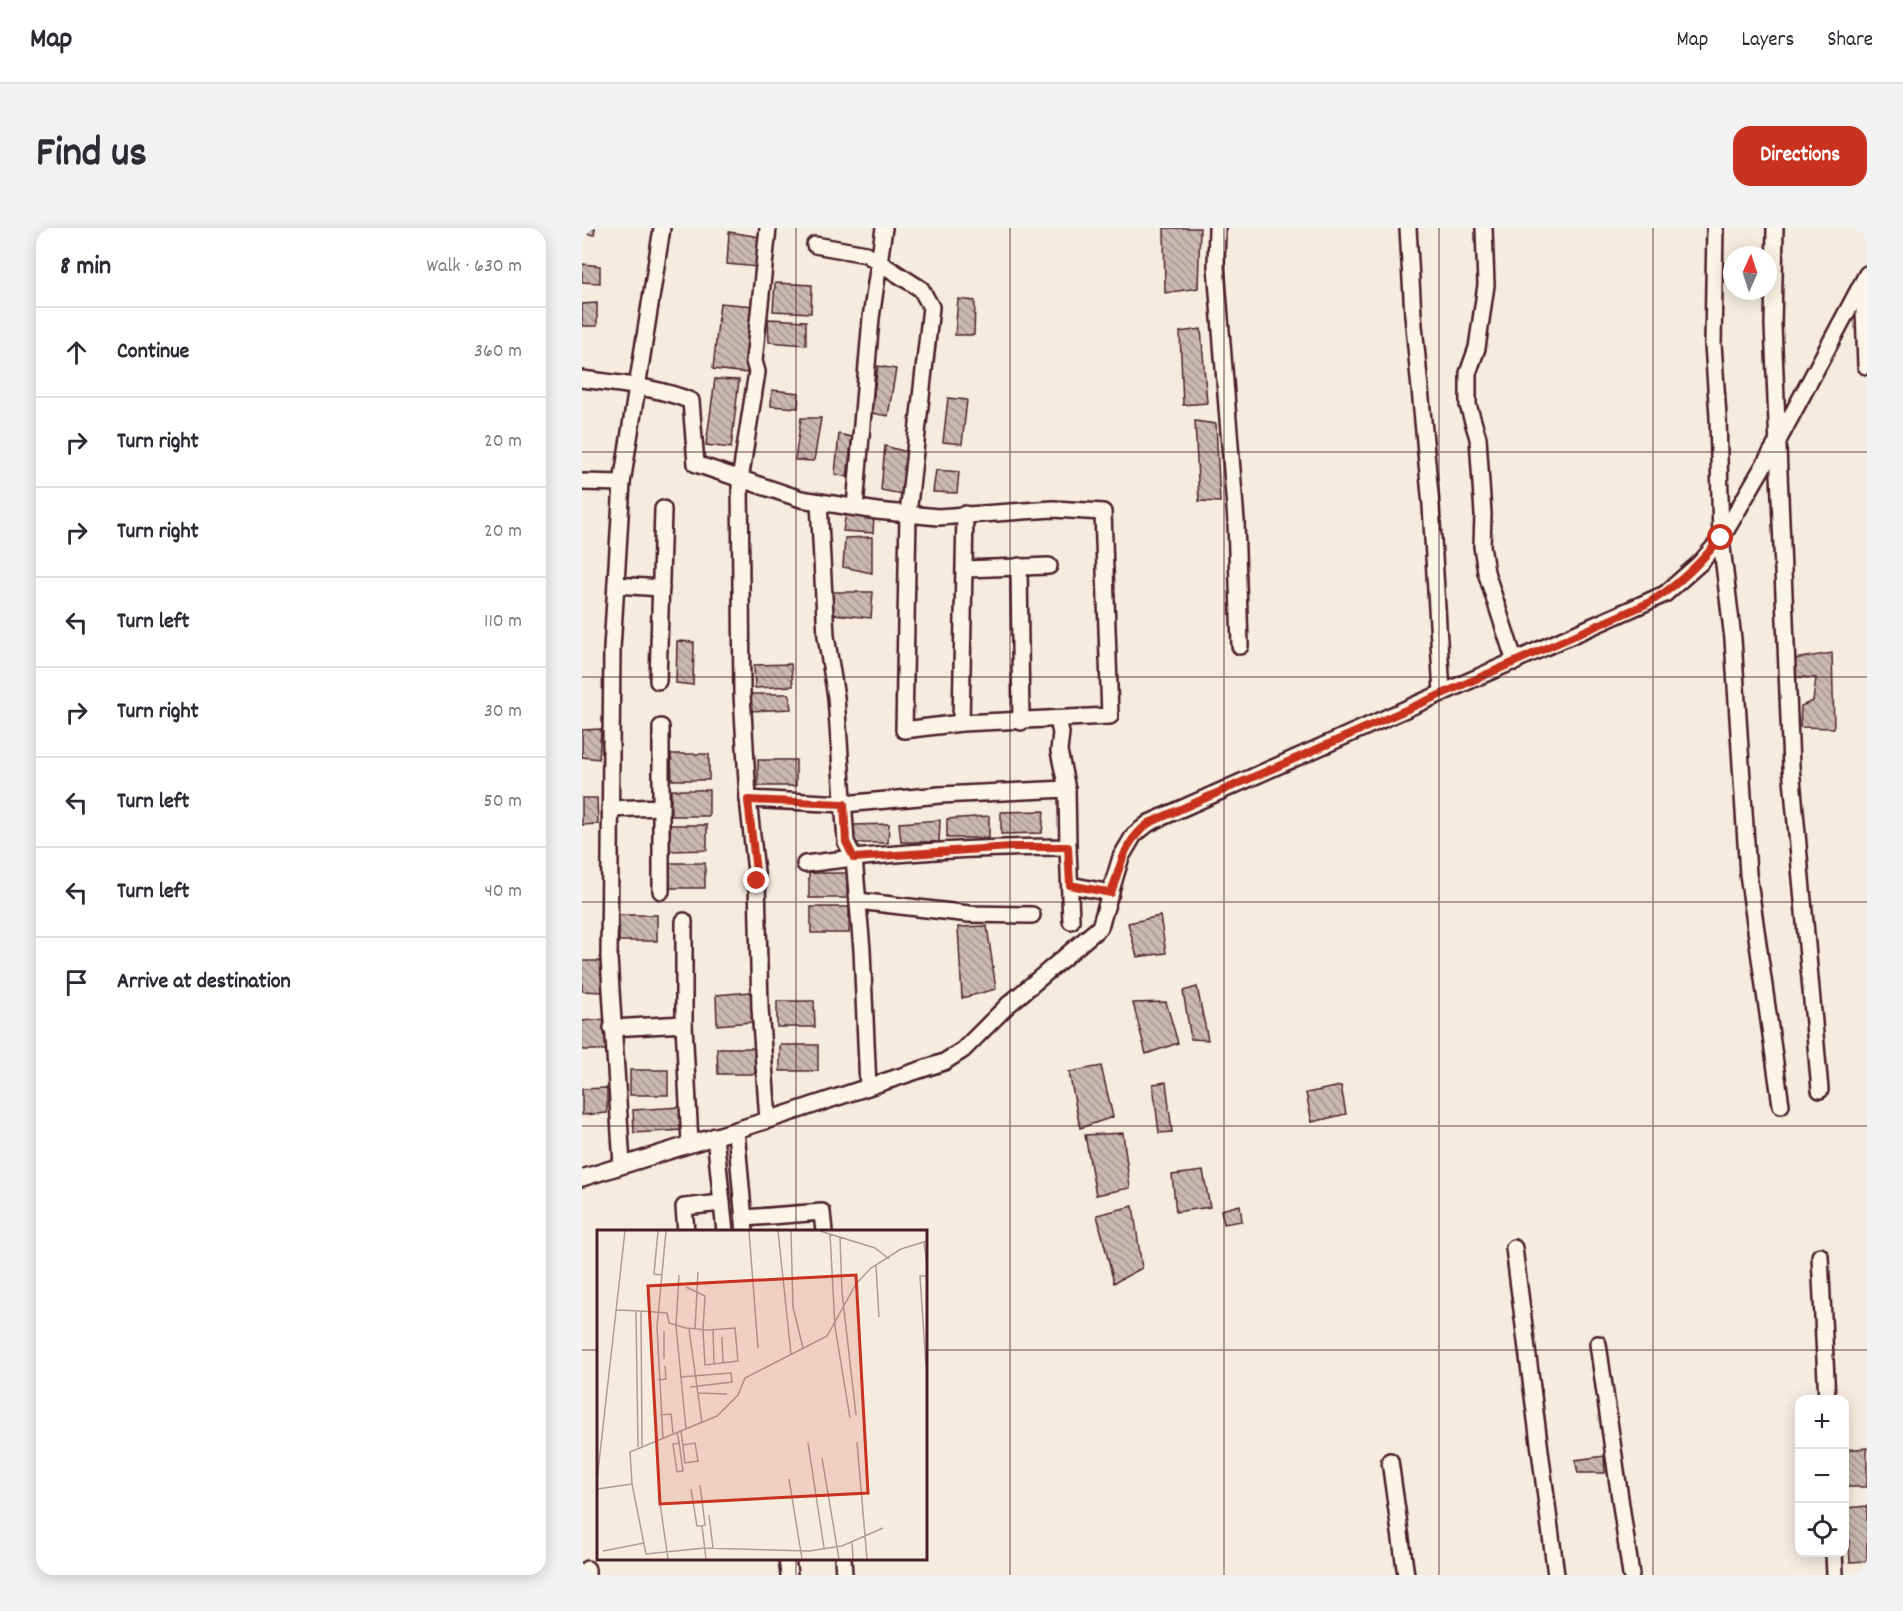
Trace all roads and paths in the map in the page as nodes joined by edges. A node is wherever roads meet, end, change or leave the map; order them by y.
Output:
1 (662, 228) edge
2 (768, 228) edge
3 (884, 228) edge
4 (1217, 228) edge
5 (1408, 228) edge
6 (1484, 228) edge
7 (1714, 228) edge
8 (1775, 228) edge
9 (815, 245) dead end
10 (880, 263) junction
11 (1865, 277) edge
12 (1866, 366) edge
13 (582, 379) edge
14 (637, 386) junction
15 (1779, 439) junction
16 (740, 480) junction
17 (582, 482) edge
18 (622, 483) junction
19 (819, 502) junction
20 (855, 507) junction
21 (663, 509) dead end
22 (908, 514) junction
23 (965, 514) junction
24 (1721, 538) junction
25 (1019, 566) junction
26 (1049, 566) dead end
27 (964, 569) junction
28 (616, 585) junction
29 (661, 588) junction
30 (1240, 646) dead end
31 (1515, 662) junction
32 (658, 681) dead end
33 (1443, 693) junction
34 (1058, 720) junction
35 (1021, 722) junction
36 (961, 723) junction
37 (662, 727) dead end
38 (1067, 789) junction
39 (748, 800) junction
40 (844, 804) junction
41 (661, 807) junction
42 (610, 809) junction
43 (1068, 847) junction
44 (854, 858) junction
45 (805, 864) dead end
46 (1070, 885) junction
47 (661, 891) dead end
48 (1111, 893) junction
49 (858, 902) junction
50 (1032, 915) dead end
51 (684, 921) dead end
52 (1071, 921) dead end
53 (684, 1024) junction
54 (612, 1028) junction
55 (868, 1087) junction
56 (1820, 1090) dead end
57 (1781, 1105) dead end
58 (768, 1120) junction
59 (736, 1131) junction
60 (715, 1136) junction
61 (690, 1143) junction
62 (622, 1165) junction
63 (582, 1178) edge
64 (722, 1203) junction
65 (745, 1225) edge
66 (686, 1230) edge
67 (725, 1230) edge
68 (824, 1230) edge
69 (1514, 1248) dead end
70 (1820, 1256) dead end
71 (1598, 1344) dead end
72 (1827, 1395) edge
73 (1390, 1461) dead end
74 (1834, 1557) edge
75 (787, 1560) edge
76 (843, 1560) edge
77 (789, 1575) edge
78 (844, 1575) edge
79 (1406, 1575) edge
80 (1556, 1575) edge
81 (1631, 1575) edge
82 (1835, 1575) edge

1 - 14 street
2 - 16 street
3 - 10 street
4 - 30 street
5 - 33 street
6 - 31 street
7 - 24 street
8 - 15 street
9 - 10 street
10 - 20 street
10 - 22 street
11 - 12 street
11 - 15 street
13 - 14 street
14 - 16 street
14 - 18 street
15 - 24 street
15 - 56 street
16 - 19 street
16 - 39 street
17 - 18 street
18 - 28 street
19 - 20 street
19 - 40 street
20 - 22 street
21 - 29 street
22 - 23 street
22 - 36 street
23 - 27 street
23 - 34 street
24 - 31 street
24 - 57 street
25 - 26 street
25 - 27 street
25 - 35 street
27 - 36 street
28 - 29 street
28 - 42 street
29 - 32 street
31 - 33 street
33 - 48 street
34 - 35 street
34 - 38 street
35 - 36 street
37 - 41 street
38 - 40 street
38 - 43 street
39 - 40 street
39 - 58 street
40 - 44 street
41 - 42 street
41 - 47 street
42 - 54 street
43 - 44 street
43 - 46 street
44 - 45 street
44 - 49 street
46 - 48 street
46 - 52 street
48 - 55 street
49 - 50 street
49 - 55 street
51 - 53 street
53 - 54 street
53 - 61 street
54 - 62 street
55 - 58 street
58 - 59 street
59 - 60 street
59 - 65 street
60 - 61 street
60 - 64 street
61 - 62 street
62 - 63 street
64 - 66 street
64 - 67 street
65 - 68 street
69 - 80 street
70 - 72 street
71 - 81 street
73 - 79 street
74 - 82 street
75 - 77 street
76 - 78 street

